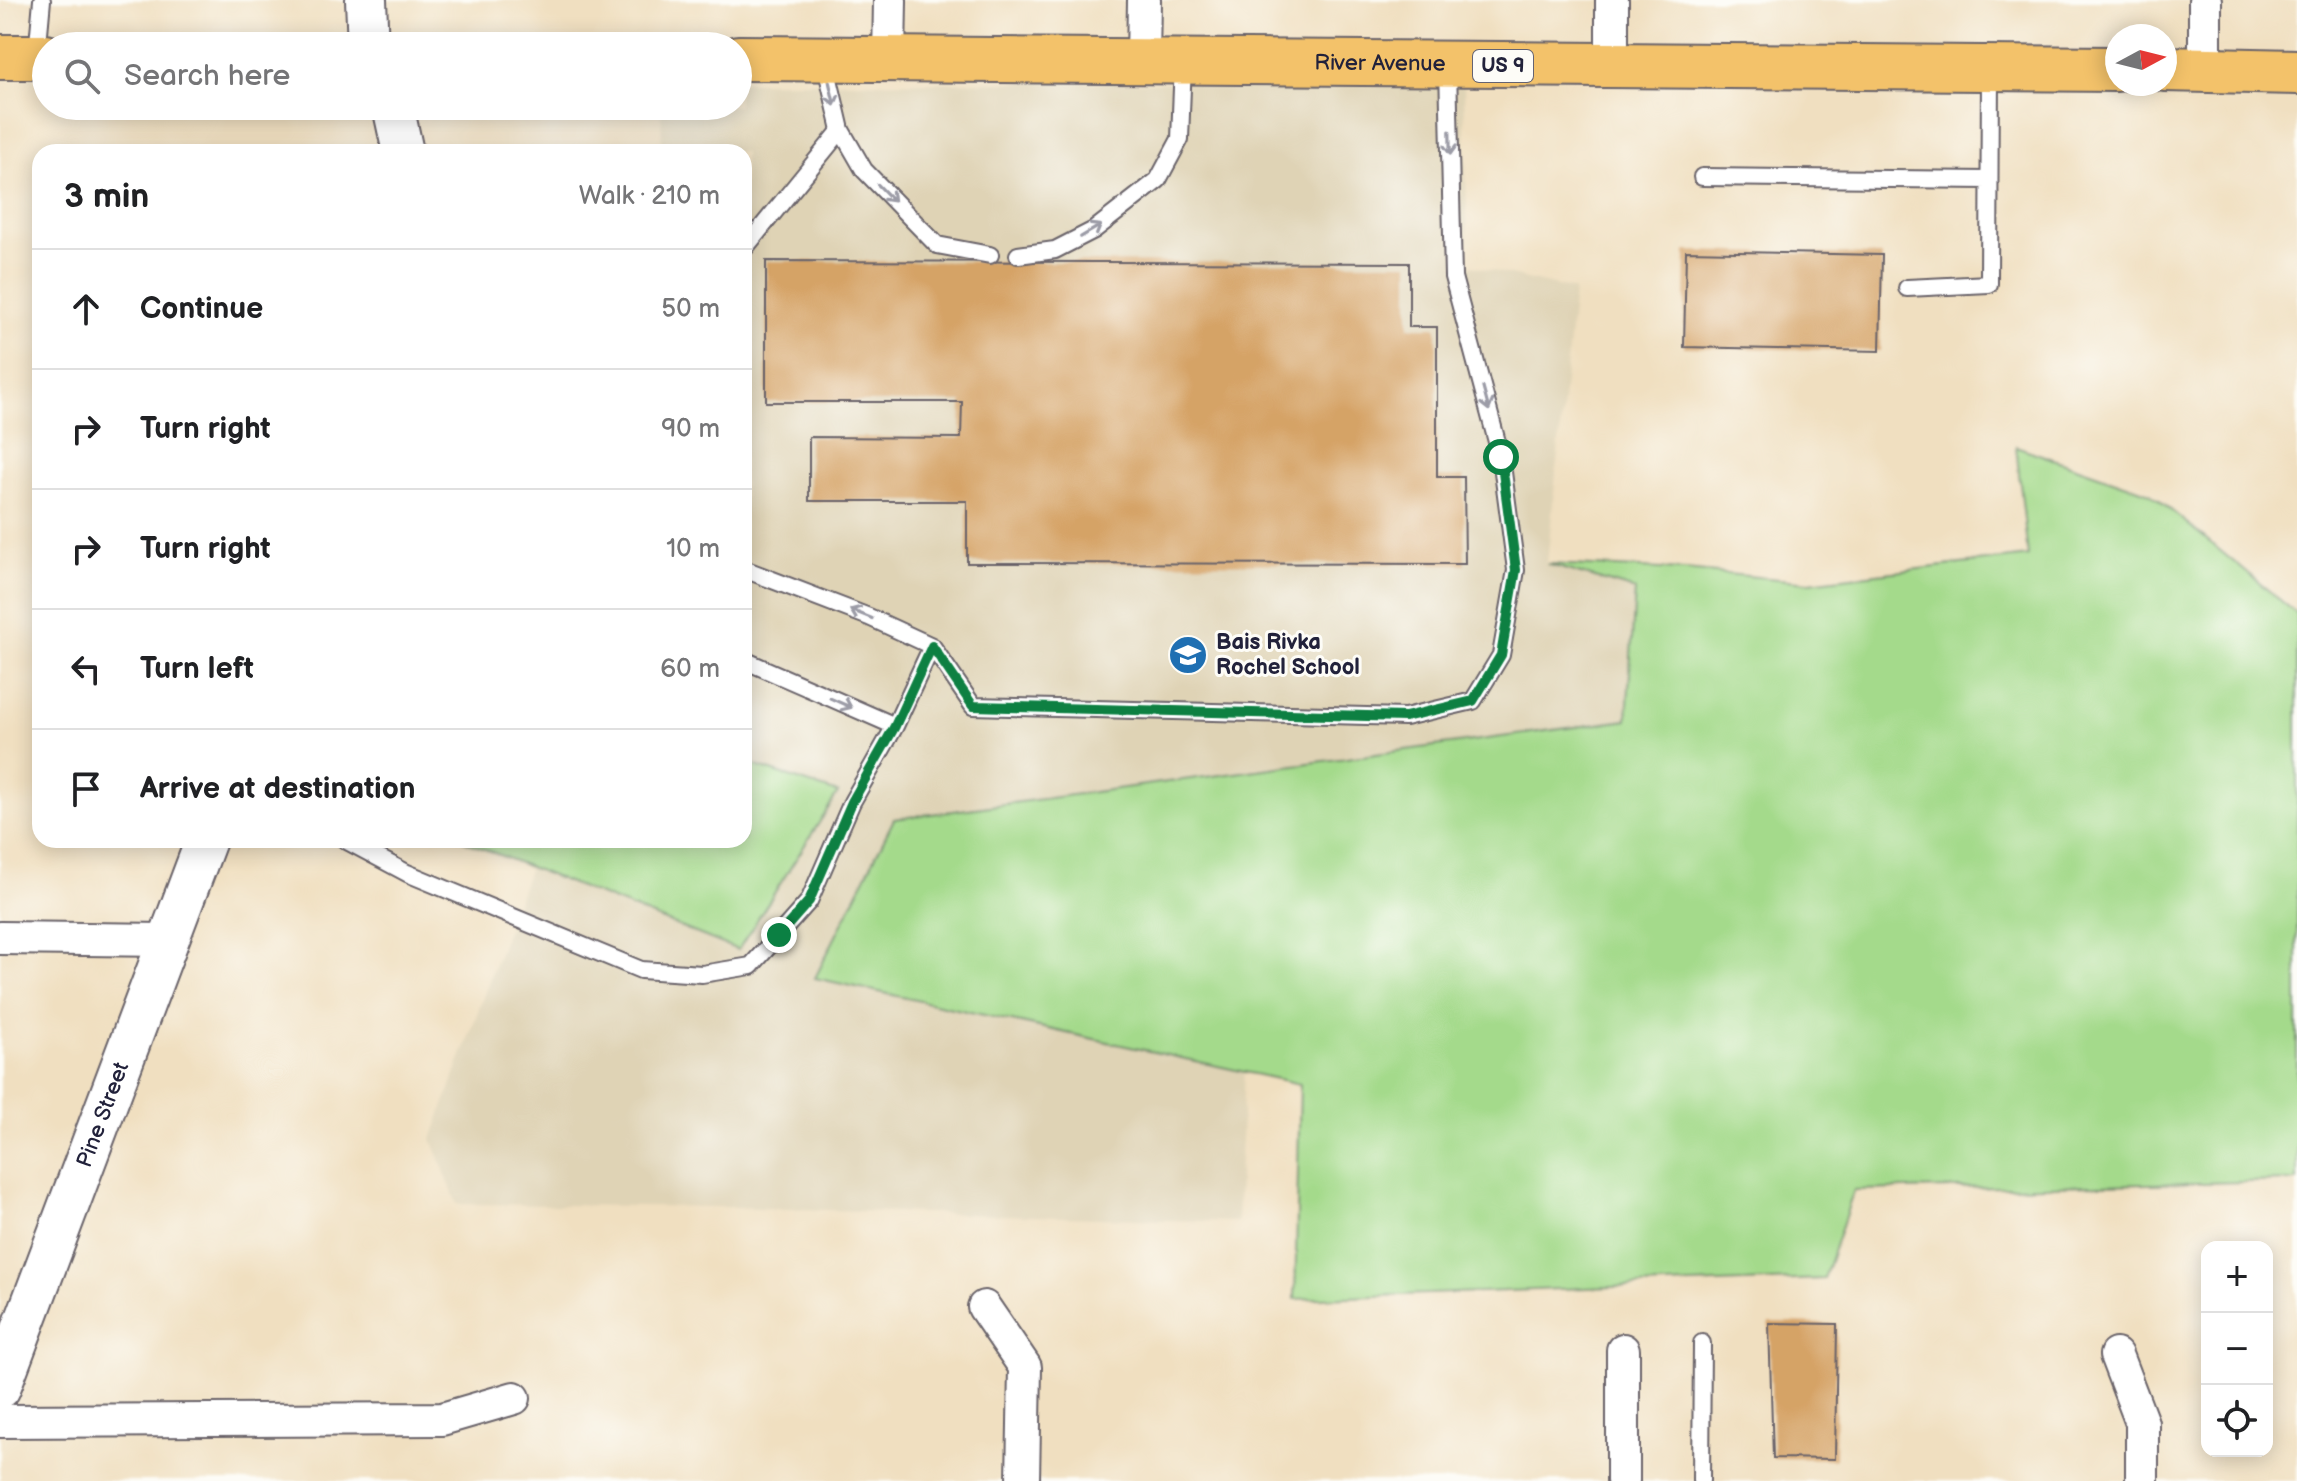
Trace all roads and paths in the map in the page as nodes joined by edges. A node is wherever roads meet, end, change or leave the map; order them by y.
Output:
1 (42, 0) edge
2 (366, 0) edge
3 (890, 0) edge
4 (1144, 0) edge
5 (1612, 0) edge
6 (2205, 0) edge
7 (34, 32) edge
8 (367, 32) edge
9 (752, 58) edge
10 (824, 58) junction
11 (889, 59) junction
12 (1163, 62) junction
13 (1448, 65) junction
14 (1612, 67) junction
15 (1990, 69) junction
16 (2105, 69) edge
17 (2185, 70) edge
18 (2297, 72) edge
19 (396, 120) edge
20 (841, 130) junction
21 (401, 144) edge
22 (1702, 177) dead end
23 (1989, 180) junction
24 (752, 239) edge
25 (990, 255) dead end
26 (1018, 255) dead end
27 (1907, 288) dead end
28 (752, 572) edge
29 (932, 646) junction
30 (752, 663) edge
31 (895, 726) junction
32 (203, 848) edge
33 (360, 848) edge
34 (0, 938) edge
35 (168, 940) junction
36 (984, 1307) dead end
37 (1702, 1343) dead end
38 (1623, 1350) dead end
39 (2116, 1355) dead end
40 (0, 1388) edge
41 (514, 1398) dead end
42 (0, 1421) edge
43 (1023, 1481) edge
44 (1623, 1481) edge
45 (1701, 1481) edge
46 (2142, 1481) edge

1 - 7 lane
2 - 8 street
3 - 11 street
4 - 12 street
5 - 14 street
6 - 17 street
9 - 10 highway, River Avenue / US 9
10 - 11 highway, River Avenue / US 9
10 -> 20 lane
11 - 12 highway, River Avenue / US 9
12 - 13 highway, River Avenue / US 9
26 -> 12 lane
13 - 14 highway, River Avenue / US 9
13 -> 29 lane
14 - 15 highway, River Avenue / US 9
15 - 16 highway, River Avenue / US 9
15 - 23 lane
17 - 18 highway
19 - 21 street
20 - 24 lane
20 -> 25 lane
22 - 23 lane
23 - 27 lane
29 -> 28 lane
29 - 31 lane
30 -> 31 lane
31 - 33 lane
32 - 35 street, Pine Street
34 - 35 street
35 - 40 street, Pine Street
36 - 43 street
37 - 45 lane
38 - 44 street
39 - 46 street
41 - 42 street

